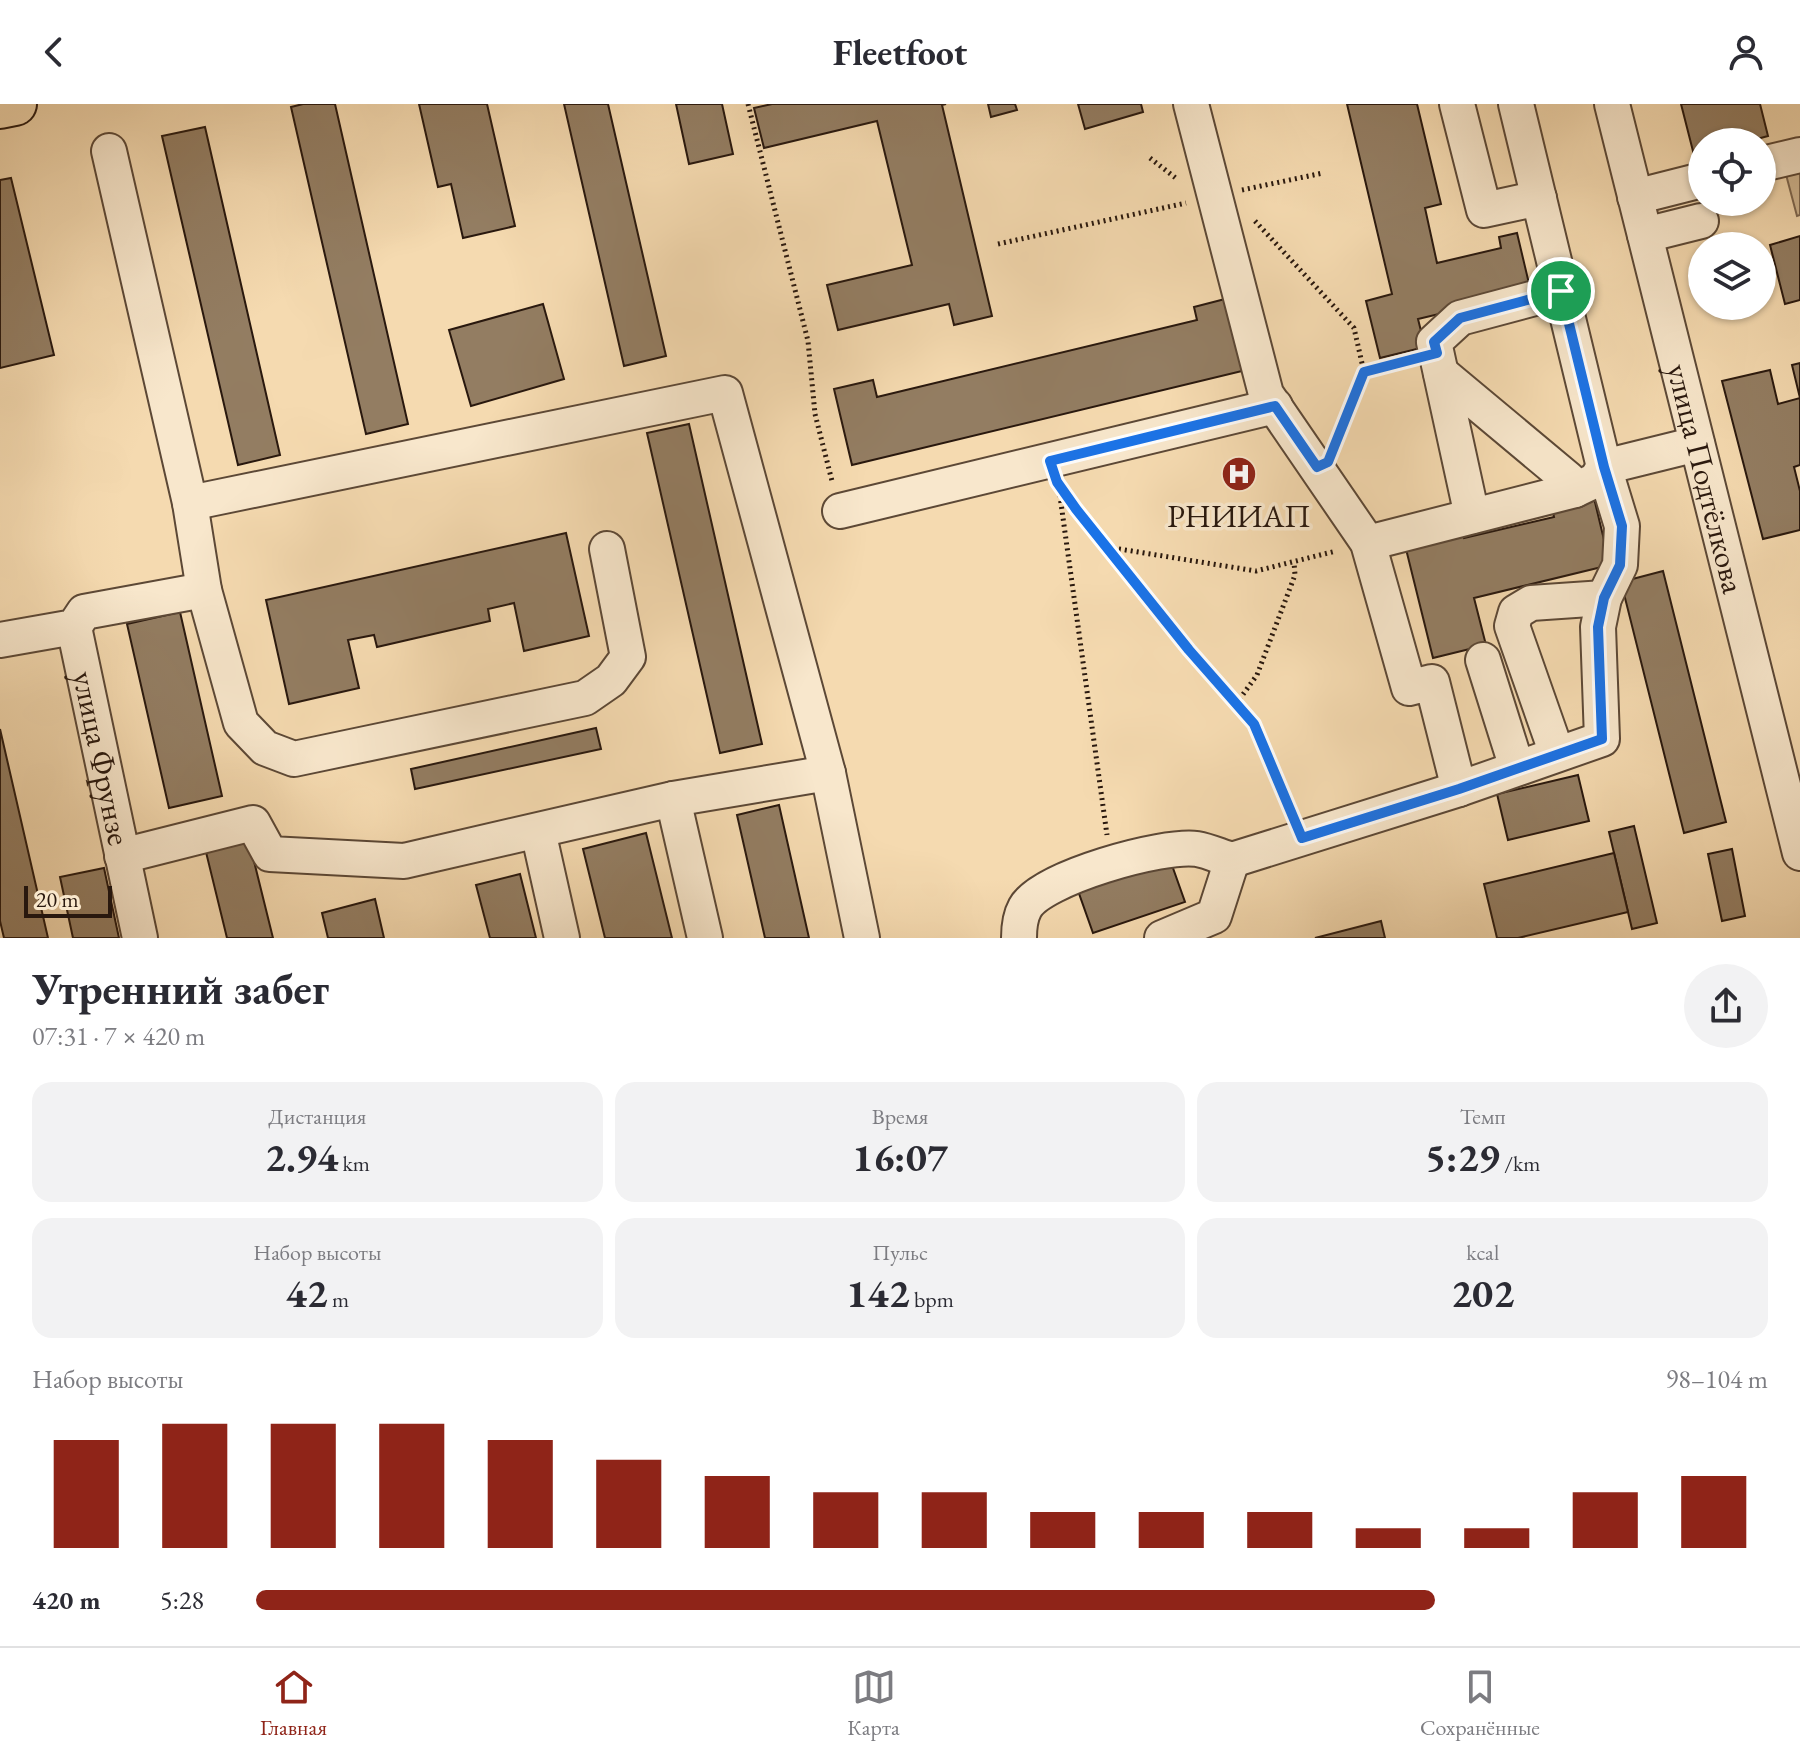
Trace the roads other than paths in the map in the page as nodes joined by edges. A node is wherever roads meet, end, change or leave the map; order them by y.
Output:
1 (15, 104) edge
2 (1191, 104) edge
3 (1457, 104) edge
4 (1516, 104) edge
5 (1612, 104) edge
6 (0, 107) edge
7 (109, 151) dead end
8 (1800, 155) edge
9 (1776, 161) edge
10 (1688, 184) edge
11 (1635, 197) junction
12 (1539, 198) junction
13 (1701, 221) dead end
14 (1645, 235) junction
15 (1561, 291) junction
16 (1439, 363) junction
17 (1275, 406) junction
18 (1697, 444) junction
19 (1604, 467) junction
20 (1575, 490) junction
21 (190, 503) junction
22 (840, 511) road end
23 (1472, 516) junction
24 (1368, 543) junction
25 (607, 549) dead end
26 (204, 590) junction
27 (1604, 598) junction
28 (74, 627) junction
29 (0, 640) edge
30 (1483, 660) dead end
31 (1557, 754) junction
32 (1517, 768) junction
33 (828, 773) junction
34 (1459, 789) junction
35 (673, 799) junction
36 (538, 831) junction
37 (1800, 853) edge
38 (122, 856) junction
39 (1232, 860) junction
40 (140, 938) edge
41 (562, 938) edge
42 (705, 938) edge
43 (862, 938) edge
44 (1019, 938) edge
45 (1162, 938) edge

1 - 6 main road
2 - 17 street
3 - 12 street
4 - 12 street
5 - 11 street, улица Подтёлкова
7 - 21 street
8 - 9 street
10 - 11 street
11 - 14 street, улица Подтёлкова
12 - 15 street
13 - 14 street
14 - 18 street, улица Подтёлкова
15 - 16 street
15 - 19 street
16 - 20 street
16 - 23 street
17 - 22 street
17 - 24 street
18 - 19 street
18 - 37 street, улица Подтёлкова
19 - 20 street
19 - 27 street
20 - 23 street
21 - 26 street
21 - 33 street
23 - 24 street
24 - 34 street
25 - 26 street
26 - 28 street
27 - 31 street
27 - 31 street
28 - 29 street
28 - 38 street, улица Фрунзе
30 - 32 street
31 - 32 street
32 - 34 street
33 - 35 street
33 - 43 street
34 - 39 street
35 - 36 street
35 - 42 street
36 - 38 street
36 - 41 street
38 - 40 street, улица Фрунзе
39 - 44 street
39 - 45 street

